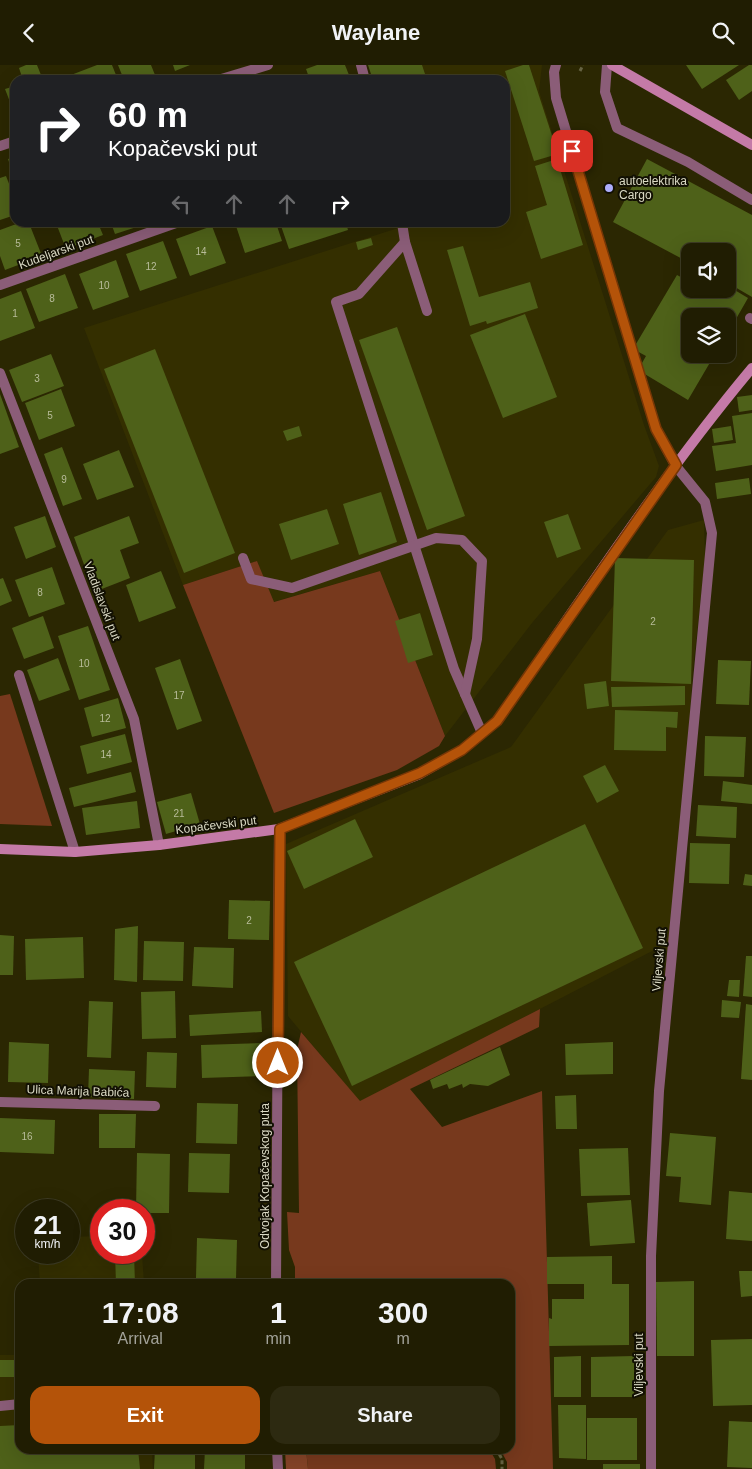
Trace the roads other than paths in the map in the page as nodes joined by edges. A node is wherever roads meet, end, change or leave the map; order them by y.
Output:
1 (268, 65) edge
2 (556, 65) edge
3 (607, 65) edge
4 (612, 65) edge
5 (235, 75) edge
6 (752, 145) edge
7 (752, 200) edge
8 (165, 227) edge
9 (403, 227) edge
10 (405, 242) junction
11 (0, 285) edge
12 (427, 311) dead end
13 (752, 368) edge
14 (0, 373) edge
15 (676, 465) junction
16 (415, 545) junction
17 (243, 558) dead end
18 (20, 675) dead end
19 (465, 694) junction
20 (482, 733) junction
21 (280, 829) junction
22 (159, 845) junction
23 (0, 849) edge
24 (75, 852) junction
25 (0, 1102) edge
26 (155, 1106) dead end
27 (276, 1279) edge
28 (15, 1405) edge
29 (0, 1406) edge
30 (277, 1454) edge
31 (278, 1469) edge
32 (651, 1469) edge

1 - 5 street
2 - 15 street, Viljevski put
3 - 7 street
4 - 6 street
8 - 11 street, Kudeljarski put
9 - 10 street
10 - 12 street
10 - 16 street
13 - 15 street, Kopačevski put
14 - 22 street, Vladislavski put
15 - 20 street, Kopačevski put
15 - 32 street, Viljevski put
16 - 17 street
16 - 19 street
16 - 19 street
18 - 24 street
19 - 20 street
20 - 21 street, Kopačevski put
21 - 22 street, Kopačevski put
21 - 27 street, Odvojak Kopačevskog puta
22 - 24 street, Kopačevski put
23 - 24 street, Kopačevski put
25 - 26 street, Ulica Marija Babića
28 - 29 street
30 - 31 street

